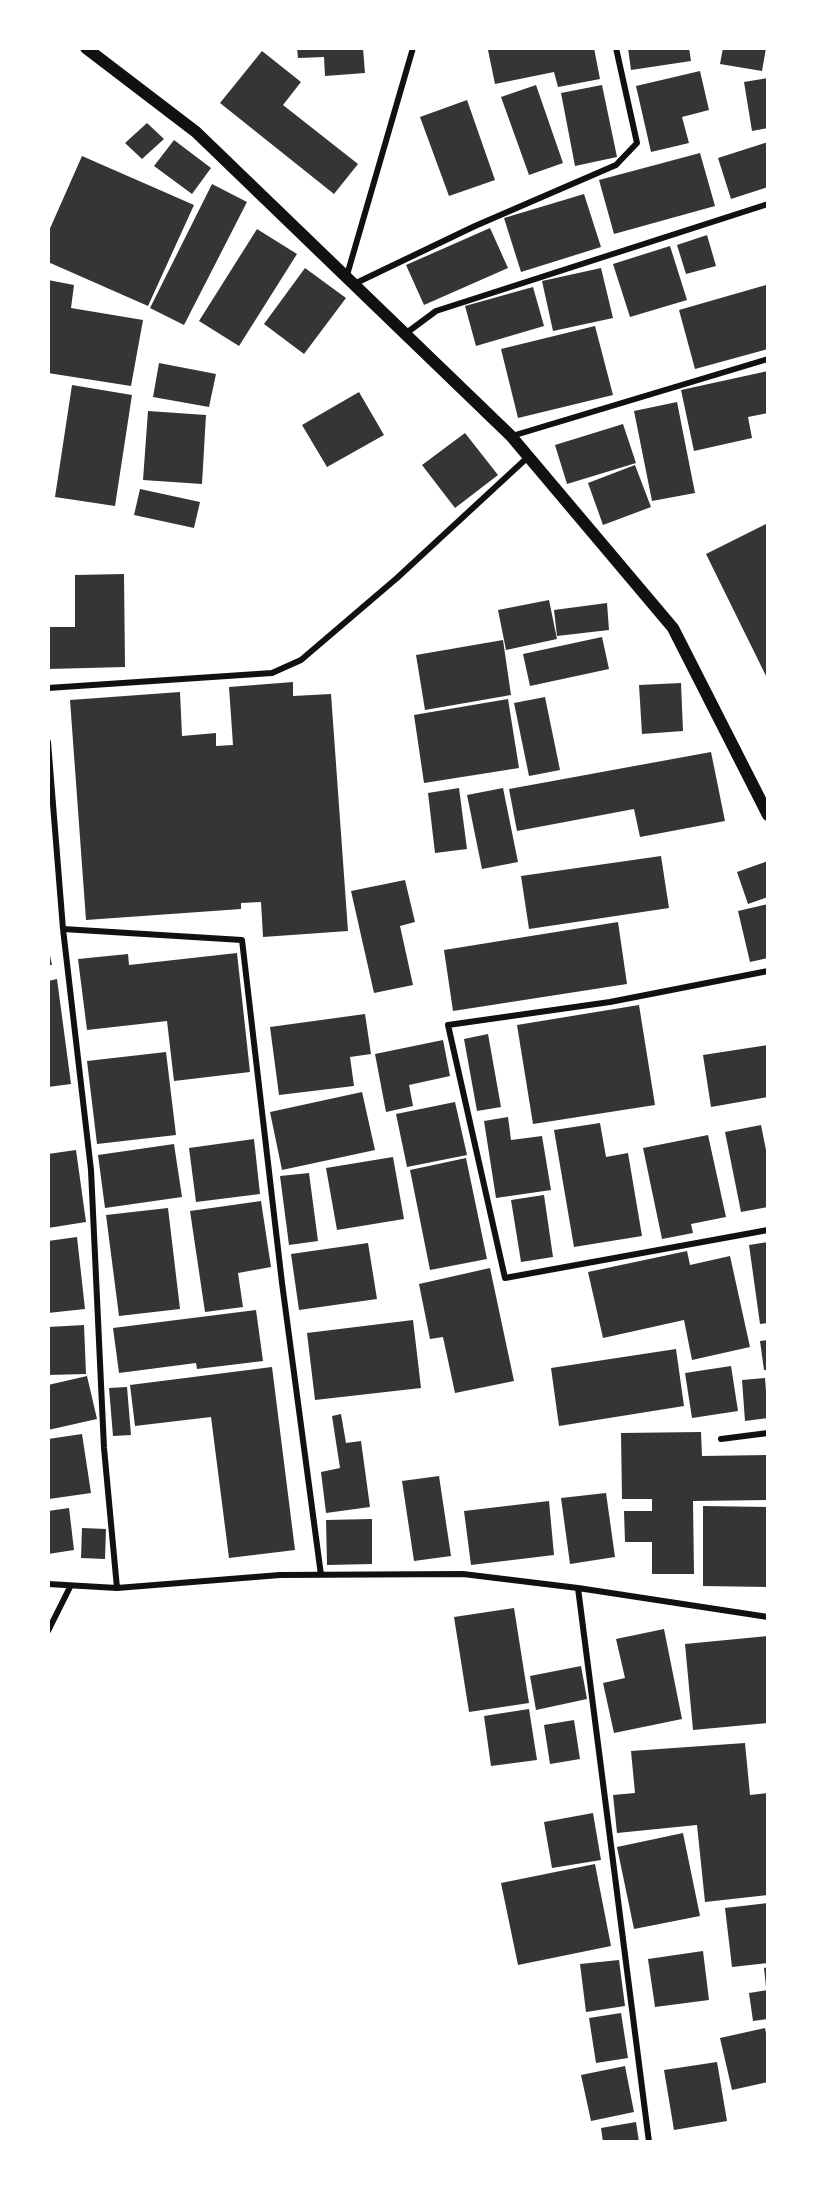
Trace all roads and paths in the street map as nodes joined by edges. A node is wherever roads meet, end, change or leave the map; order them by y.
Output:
1 (86, 48) edge
2 (413, 48) edge
3 (616, 48) edge
4 (768, 204) edge
5 (350, 280) junction
6 (405, 334) junction
7 (768, 359) edge
8 (511, 436) junction
9 (528, 457) junction
10 (48, 688) edge
11 (48, 742) edge
12 (768, 815) edge
13 (63, 929) junction
14 (768, 971) edge
15 (768, 1230) edge
16 (768, 1433) edge
17 (722, 1439) dead end
18 (321, 1575) junction
19 (48, 1584) edge
20 (70, 1587) junction
21 (117, 1588) junction
22 (578, 1588) junction
23 (768, 1617) edge
24 (48, 1631) edge
25 (649, 2142) edge

1 - 5 main road
2 - 5 street
3 - 5 street
4 - 6 street
5 - 6 main road
6 - 8 main road
7 - 8 street
8 - 9 main road
9 - 10 street
9 - 12 main road
11 - 13 street
13 - 18 street
13 - 21 street
14 - 15 street
16 - 17 street
18 - 21 street
18 - 22 street
19 - 20 street
20 - 21 street
20 - 24 street
22 - 23 street
22 - 25 street

